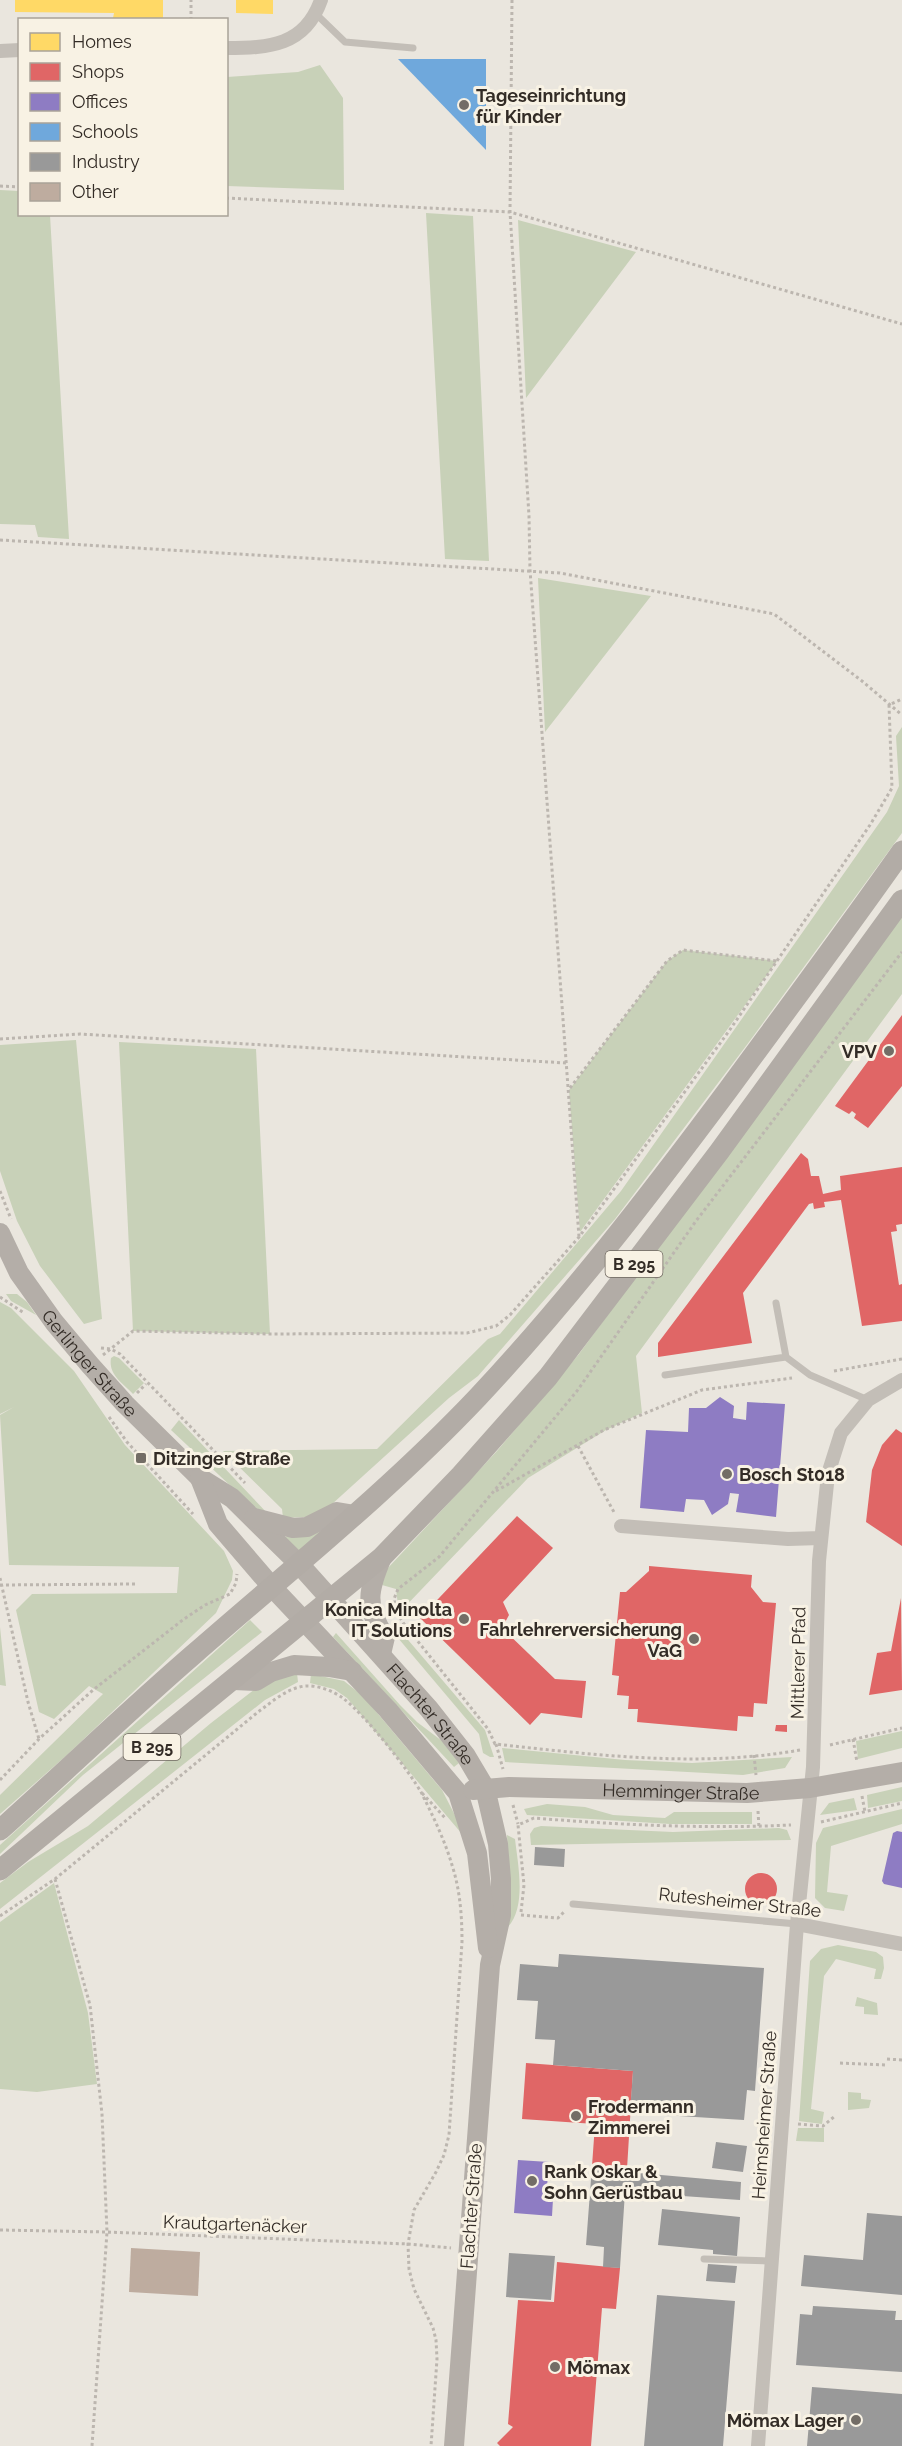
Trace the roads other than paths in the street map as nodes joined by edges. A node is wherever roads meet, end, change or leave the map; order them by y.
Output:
1 (321, 0) edge
2 (316, 14) junction
3 (228, 48) edge
4 (413, 48) dead end
5 (18, 50) edge
6 (0, 51) edge
7 (902, 851) edge
8 (902, 900) edge
9 (6, 1227) edge
10 (776, 1303) dead end
11 (786, 1357) junction
12 (665, 1375) dead end
13 (902, 1380) edge
14 (868, 1400) junction
15 (200, 1478) junction
16 (355, 1515) junction
17 (252, 1518) junction
18 (621, 1526) road end
19 (821, 1539) junction
20 (382, 1557) junction
21 (299, 1564) junction
22 (272, 1587) junction
23 (332, 1599) junction
24 (306, 1621) junction
25 (381, 1654) junction
26 (352, 1671) junction
27 (234, 1680) junction
28 (902, 1772) edge
29 (485, 1788) junction
30 (810, 1788) junction
31 (458, 1793) junction
32 (0, 1830) edge
33 (0, 1870) edge
34 (573, 1904) road end
35 (796, 1924) junction
36 (902, 1944) edge
37 (490, 1965) junction
38 (704, 2259) dead end
39 (771, 2261) junction
40 (454, 2446) edge
41 (758, 2446) edge

1 - 2 street
2 - 3 street
2 - 4 lane
5 - 6 street
7 - 16 main road, B 295
8 - 20 main road, B 295
9 - 15 main road, Gerlinger Straße
10 - 11 lane
11 - 12 lane
11 - 14 lane
13 - 14 street, Mittlerer Pfad
14 - 19 street, Mittlerer Pfad
15 - 17 main road, Gerlinger Straße
15 - 22 main road, Gerlinger Straße
16 - 17 main road
16 - 21 main road, B 295
17 - 21 main road, Gerlinger Straße
18 - 19 street
19 - 30 street, Mittlerer Pfad
20 - 23 main road, B 295
20 - 25 main road
21 - 22 main road, B 295
21 - 23 main road, Flachter Straße
22 - 24 main road, Flachter Straße
22 - 32 main road, B 295
23 - 24 main road, B 295
23 - 25 main road, Flachter Straße
24 - 26 main road, Flachter Straße
24 - 27 main road, B 295
25 - 29 main road, Flachter Straße
26 - 27 main road
26 - 31 main road, Flachter Straße
27 - 33 main road, B 295
28 - 30 main road, Hemminger Straße
29 - 30 main road, Hemminger Straße
29 - 31 main road, Hemminger Straße
29 - 37 main road, Flachter Straße
30 - 35 street, Heimsheimer Straße
31 - 37 main road, Flachter Straße
34 - 35 lane, Rutesheimer Straße
35 - 36 street, Rutesheimer Straße
35 - 39 street, Heimsheimer Straße
37 - 40 main road, Flachter Straße
38 - 39 lane
39 - 41 street, Heimsheimer Straße

